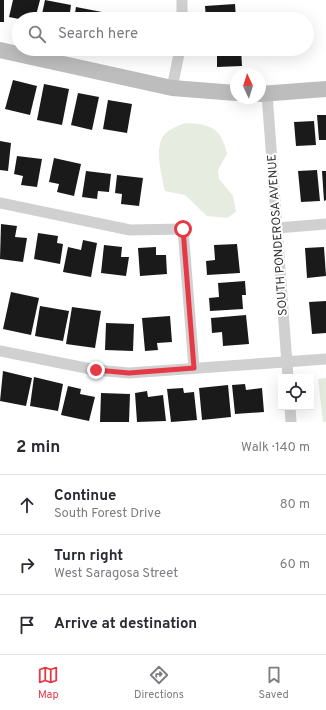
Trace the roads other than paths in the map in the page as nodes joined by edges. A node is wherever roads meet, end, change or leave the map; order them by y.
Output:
1 (182, 0) edge
2 (182, 12) edge
3 (0, 50) edge
4 (12, 53) edge
5 (27, 56) edge
6 (179, 56) edge
7 (172, 88) junction
8 (326, 89) edge
9 (230, 93) edge
10 (266, 94) edge
11 (264, 104) edge
12 (0, 203) edge
13 (326, 224) edge
14 (277, 228) junction
15 (0, 351) edge
16 (326, 359) edge
17 (287, 362) junction
18 (194, 368) junction
19 (288, 374) edge
20 (290, 410) edge
21 (292, 422) edge

1 - 2 street
3 - 4 street
5 - 7 street
6 - 7 street
7 - 9 street
8 - 10 street
11 - 14 street, SOUTH PONDEROSA AVENUE
12 - 18 street
13 - 14 street
14 - 17 street, SOUTH PONDEROSA AVENUE
15 - 18 street
16 - 17 street
17 - 18 street
17 - 19 street, SOUTH PONDEROSA AVENUE
20 - 21 street

